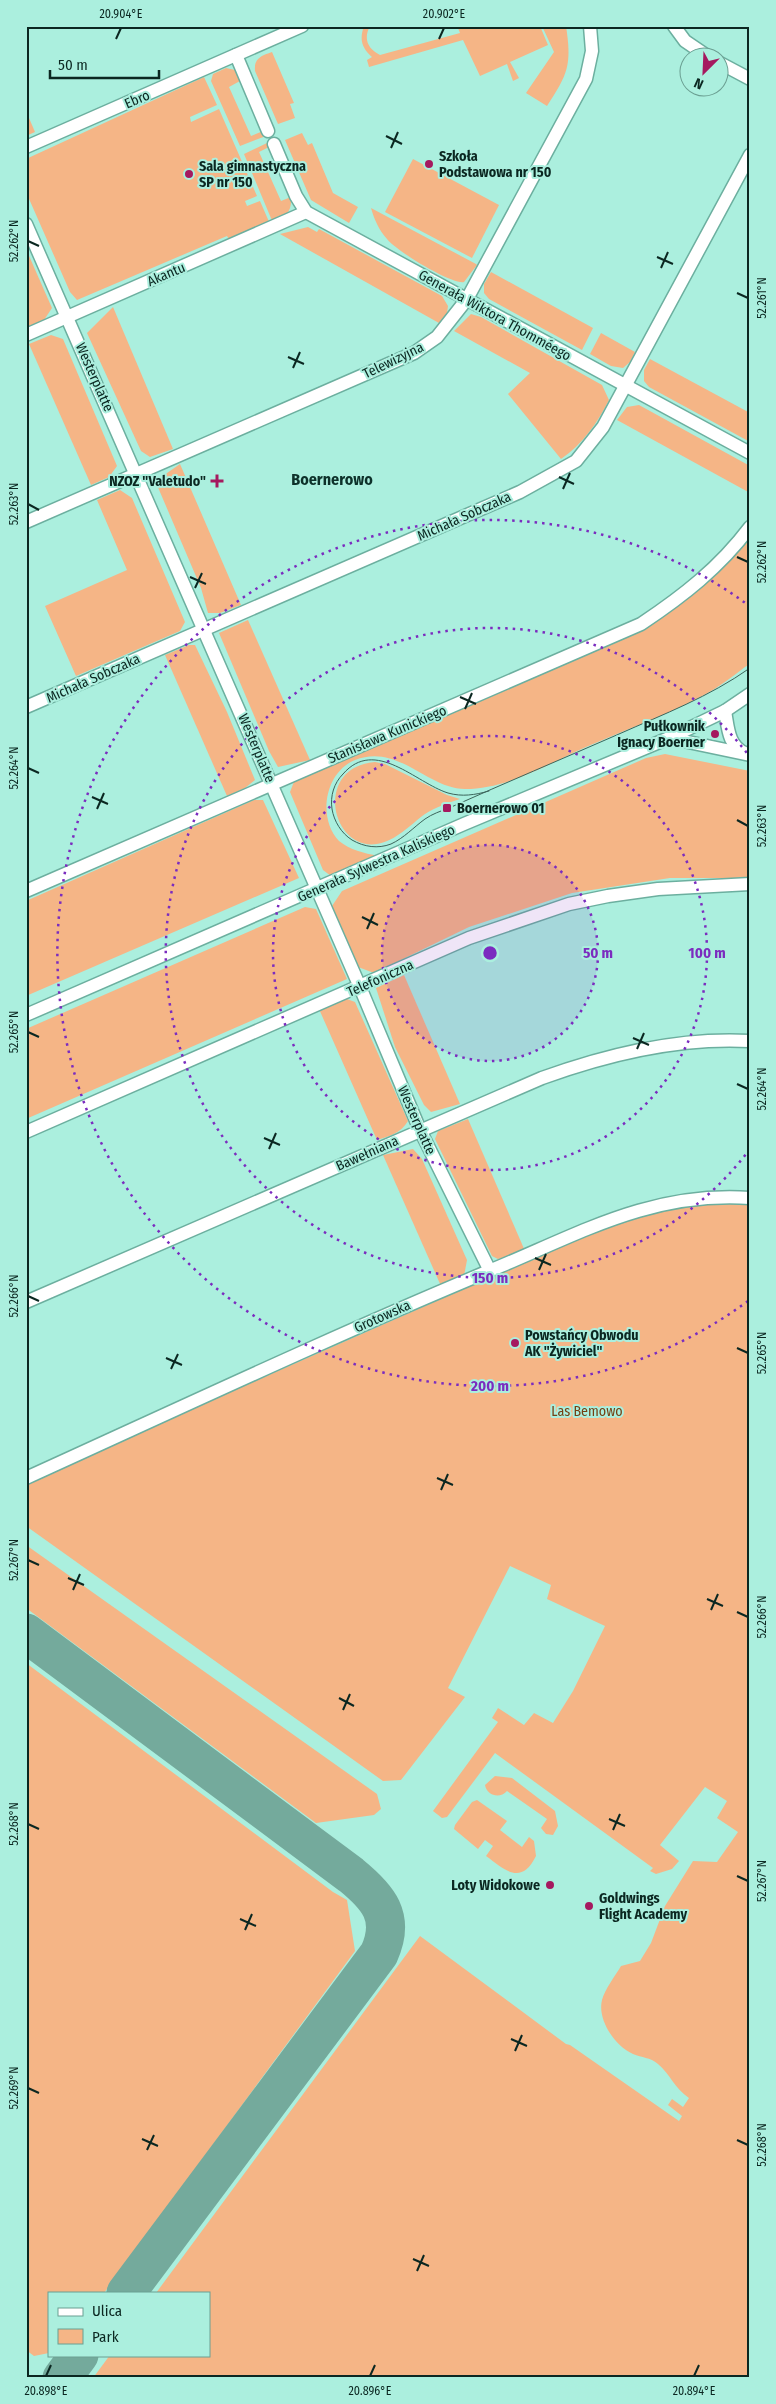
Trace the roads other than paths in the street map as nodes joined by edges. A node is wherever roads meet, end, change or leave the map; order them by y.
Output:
1 (302, 26) edge
2 (590, 26) edge
3 (674, 26) edge
4 (695, 48) edge
5 (236, 55) junction
6 (728, 67) edge
7 (750, 78) edge
8 (268, 131) dead end
9 (274, 144) dead end
10 (26, 147) edge
11 (750, 155) edge
12 (306, 212) junction
13 (26, 224) edge
14 (467, 300) junction
15 (68, 317) junction
16 (26, 335) edge
17 (627, 387) junction
18 (750, 454) edge
19 (137, 474) junction
20 (26, 522) edge
21 (750, 528) edge
22 (205, 629) junction
23 (750, 694) edge
24 (26, 707) edge
25 (725, 711) junction
26 (669, 738) junction
27 (750, 755) edge
28 (272, 784) junction
29 (750, 884) edge
30 (317, 889) junction
31 (26, 891) edge
32 (360, 986) junction
33 (26, 1016) edge
34 (750, 1041) edge
35 (420, 1130) junction
36 (26, 1132) edge
37 (750, 1198) edge
38 (490, 1271) junction
39 (26, 1302) edge
40 (26, 1478) edge

1 - 5 street, Ebro
2 - 14 street, Telewizyjna
3 - 4 street
5 - 8 street
5 - 10 street, Ebro
6 - 7 street
9 - 12 street
11 - 17 street, Michała Sobczaka
12 - 14 street, Generała Wiktora Thomméego
12 - 15 street, Akantu
13 - 15 street, Westerplatte
14 - 17 street, Generała Wiktora Thomméego
14 - 19 street, Telewizyjna
15 - 16 street, Akantu
15 - 19 street, Westerplatte
17 - 18 street, Generała Wiktora Thomméego
17 - 22 street, Michała Sobczaka
19 - 20 street, Telewizyjna
19 - 22 street, Westerplatte
21 - 28 street, Stanisława Kunickiego
22 - 24 street, Michała Sobczaka
22 - 28 street, Westerplatte
23 - 25 street, Generała Sylwestra Kaliskiego
25 - 26 street, Generała Sylwestra Kaliskiego
25 - 27 street
26 - 27 street
26 - 30 street, Generała Sylwestra Kaliskiego
28 - 30 street, Westerplatte
28 - 31 street, Stanisława Kunickiego
29 - 32 street, Telefoniczna
30 - 32 street, Westerplatte
30 - 33 street, Generała Sylwestra Kaliskiego
32 - 35 street, Westerplatte
32 - 36 street, Telefoniczna
34 - 35 street, Bawełniana
35 - 38 street, Westerplatte
35 - 39 street, Bawełniana
37 - 38 street, Grotowska
38 - 40 street, Grotowska

